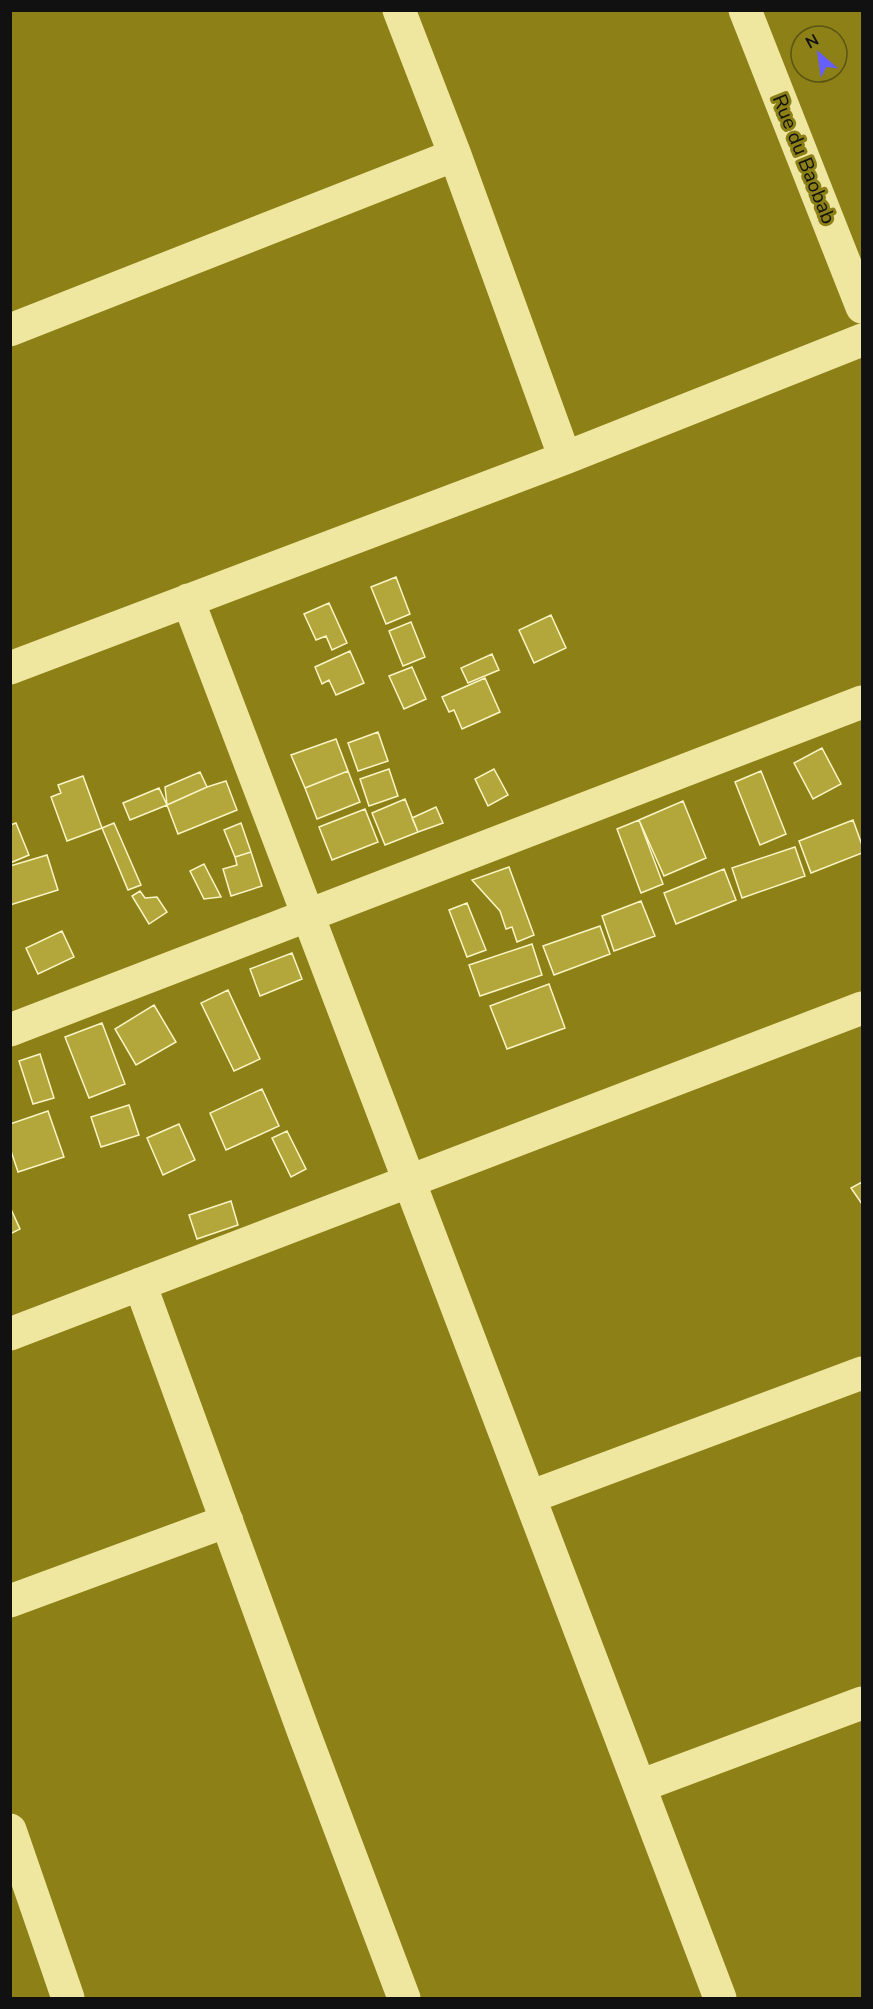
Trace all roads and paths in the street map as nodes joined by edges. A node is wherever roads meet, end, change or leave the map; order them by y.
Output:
1 (399, 10) edge
2 (745, 10) edge
3 (455, 155) junction
4 (862, 308) edge
5 (10, 330) edge
6 (862, 340) edge
7 (565, 458) junction
8 (188, 600) junction
9 (10, 668) edge
10 (862, 702) edge
11 (308, 916) junction
12 (862, 1008) edge
13 (10, 1030) edge
14 (409, 1182) junction
15 (140, 1284) junction
16 (10, 1334) edge
17 (862, 1373) edge
18 (530, 1497) junction
19 (227, 1521) junction
20 (10, 1601) edge
21 (862, 1703) edge
22 (640, 1786) junction
23 (10, 1830) edge
24 (68, 1998) edge
25 (404, 1998) edge
26 (720, 1998) edge

1 - 3 street
2 - 4 street, Rue du Baobab
3 - 5 street
3 - 7 street
6 - 7 street
7 - 8 street
8 - 9 street
8 - 11 street
10 - 11 street
11 - 13 street
11 - 14 street
12 - 14 street
14 - 15 street
14 - 18 street
15 - 16 street
15 - 19 street
17 - 18 street
18 - 22 street
19 - 20 street
19 - 25 street
21 - 22 street
22 - 26 street
23 - 24 street

